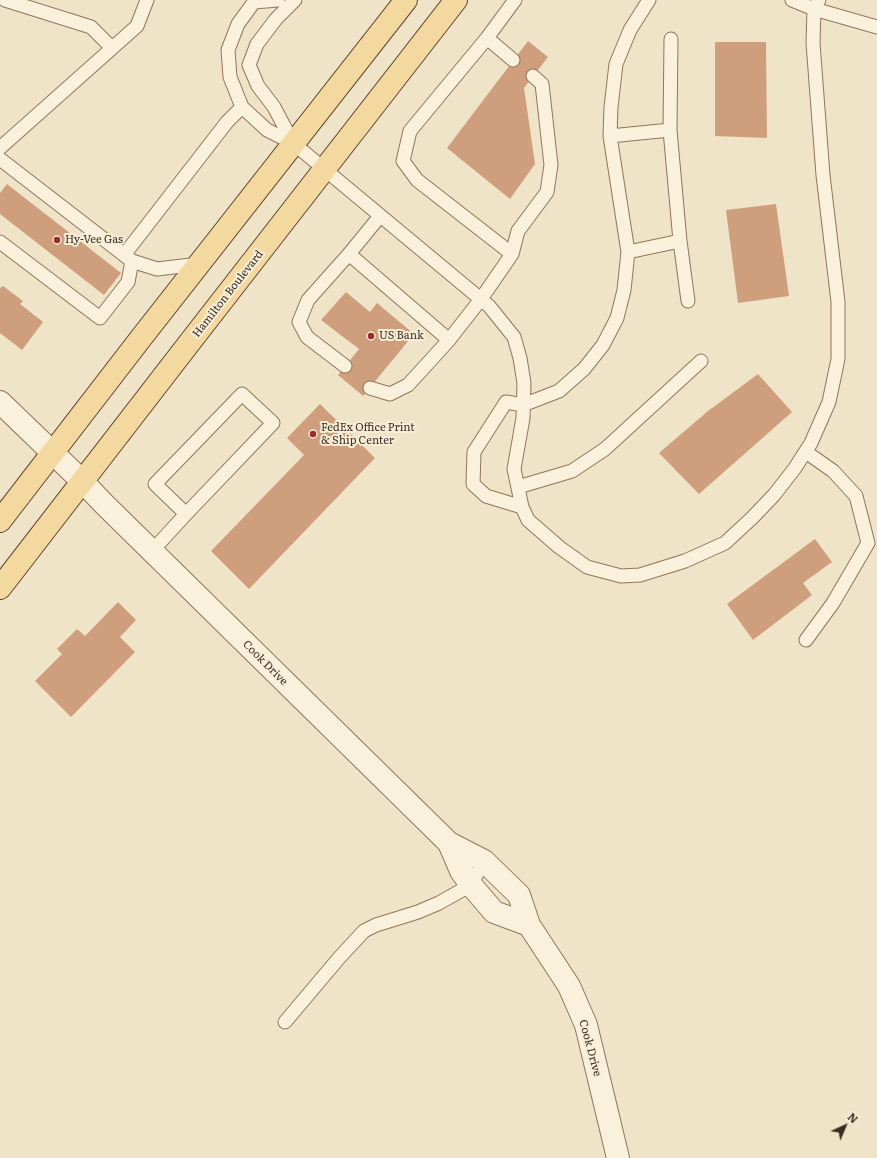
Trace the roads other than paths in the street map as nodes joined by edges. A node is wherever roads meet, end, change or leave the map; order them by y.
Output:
1 (5, 0) edge
2 (147, 0) edge
3 (278, 0) edge
4 (295, 0) edge
5 (406, 0) edge
6 (456, 0) edge
7 (515, 0) edge
8 (649, 0) edge
9 (792, 0) edge
10 (817, 4) edge
11 (877, 27) edge
12 (486, 38) junction
13 (671, 39) dead end
14 (112, 48) junction
15 (514, 60) dead end
16 (533, 76) dead end
17 (242, 107) junction
18 (670, 130) junction
19 (610, 136) junction
20 (293, 143) junction
21 (0, 148) edge
22 (0, 159) edge
23 (324, 170) junction
24 (380, 216) junction
25 (680, 241) junction
26 (0, 242) edge
27 (628, 252) junction
28 (349, 254) junction
29 (512, 254) junction
30 (128, 258) junction
31 (199, 264) junction
32 (481, 299) junction
33 (688, 301) dead end
34 (449, 340) junction
35 (701, 361) dead end
36 (345, 366) dead end
37 (370, 388) dead end
38 (0, 402) edge
39 (523, 405) junction
40 (806, 452) junction
41 (52, 453) junction
42 (82, 481) junction
43 (518, 487) junction
44 (522, 507) junction
45 (186, 514) junction
46 (0, 522) edge
47 (152, 551) junction
48 (0, 588) edge
49 (806, 640) dead end
50 (449, 844) junction
51 (484, 861) junction
52 (471, 885) junction
53 (529, 926) junction
54 (285, 1022) dead end
55 (618, 1158) edge

1 - 14 lane
2 - 14 lane
3 - 17 lane
4 - 20 lane
5 - 20 main road
6 - 23 main road, Hamilton Boulevard
7 - 12 lane
8 - 19 lane
9 - 10 lane
10 - 11 lane
10 - 40 lane
12 - 15 lane
12 - 29 lane
13 - 18 lane
14 - 21 lane
16 - 29 lane
17 - 20 lane
17 - 30 lane
18 - 19 lane
18 - 25 lane
19 - 27 lane
20 - 23 lane
20 - 31 main road
22 - 30 lane
23 - 24 lane
23 - 42 main road, Hamilton Boulevard
24 - 28 lane
24 - 32 lane
25 - 27 lane
25 - 33 lane
26 - 30 lane
27 - 39 lane
28 - 34 lane
28 - 36 lane
29 - 32 lane
30 - 31 lane
31 - 41 main road
32 - 34 lane
32 - 39 lane
34 - 37 lane
35 - 43 lane
38 - 41 street, Cook Drive
39 - 43 lane
39 - 44 lane
40 - 44 lane
40 - 49 lane
41 - 42 street, Cook Drive
41 - 46 main road
42 - 47 street, Cook Drive
42 - 48 main road, Hamilton Boulevard
43 - 44 lane
45 - 45 lane
45 - 47 lane
47 - 50 street, Cook Drive
50 - 51 street, Cook Drive
50 - 52 street, Cook Drive
51 - 52 lane
51 - 53 street, Cook Drive
52 - 53 street, Cook Drive
52 - 54 lane
53 - 55 street, Cook Drive

